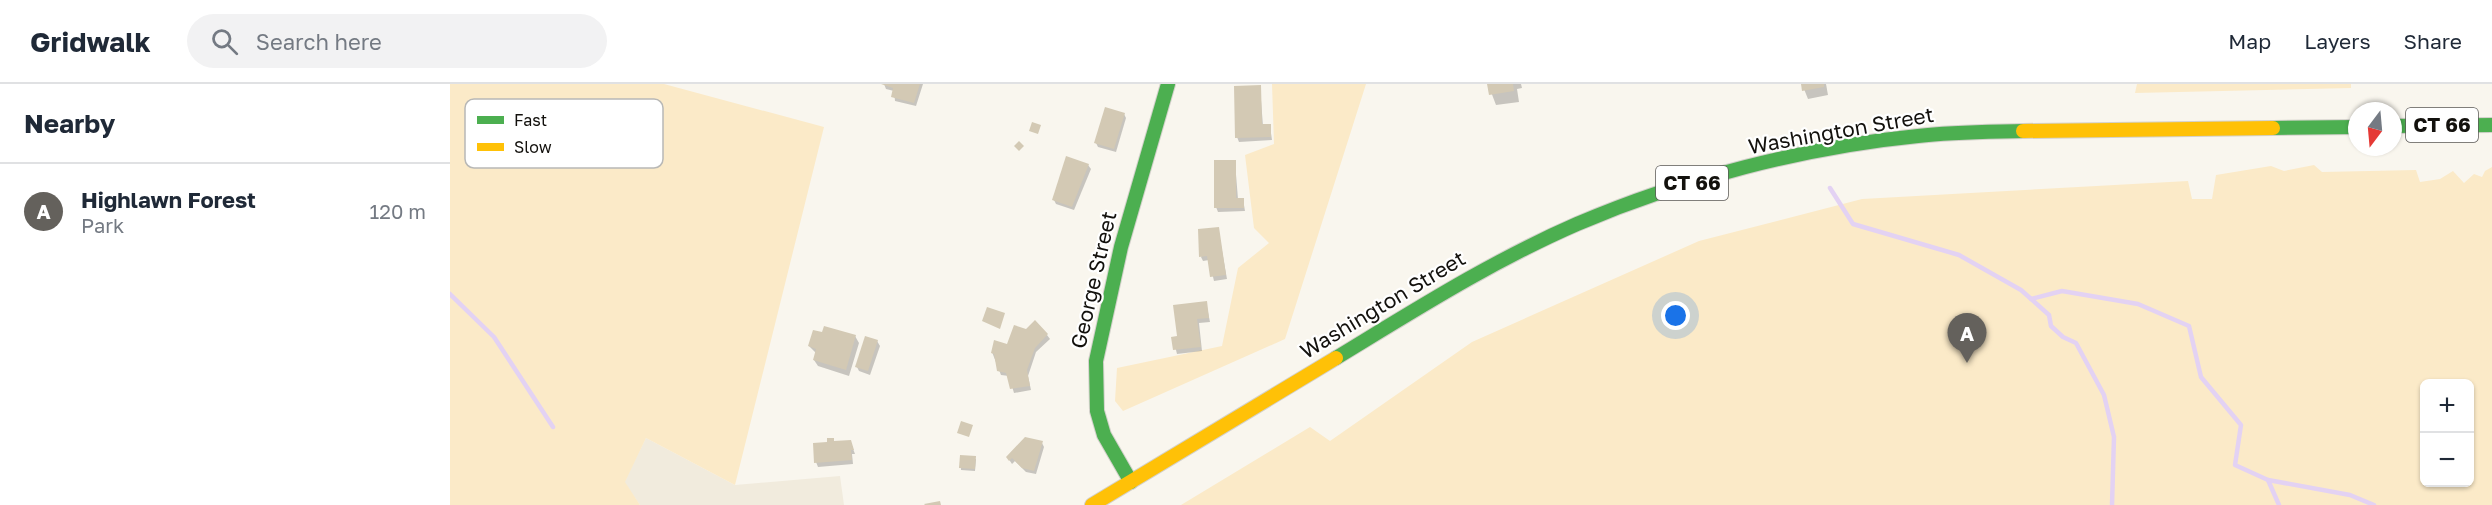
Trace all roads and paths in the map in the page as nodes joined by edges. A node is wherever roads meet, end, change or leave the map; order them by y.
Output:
1 (1168, 84) edge
2 (2492, 125) edge
3 (2402, 126) edge
4 (2348, 127) edge
5 (1131, 482) junction
6 (1092, 505) edge

1 - 5 main road, George Street
2 - 3 main road, CT 66
4 - 5 main road, Washington Street / CT 66
5 - 6 main road, Washington Street / CT 66

